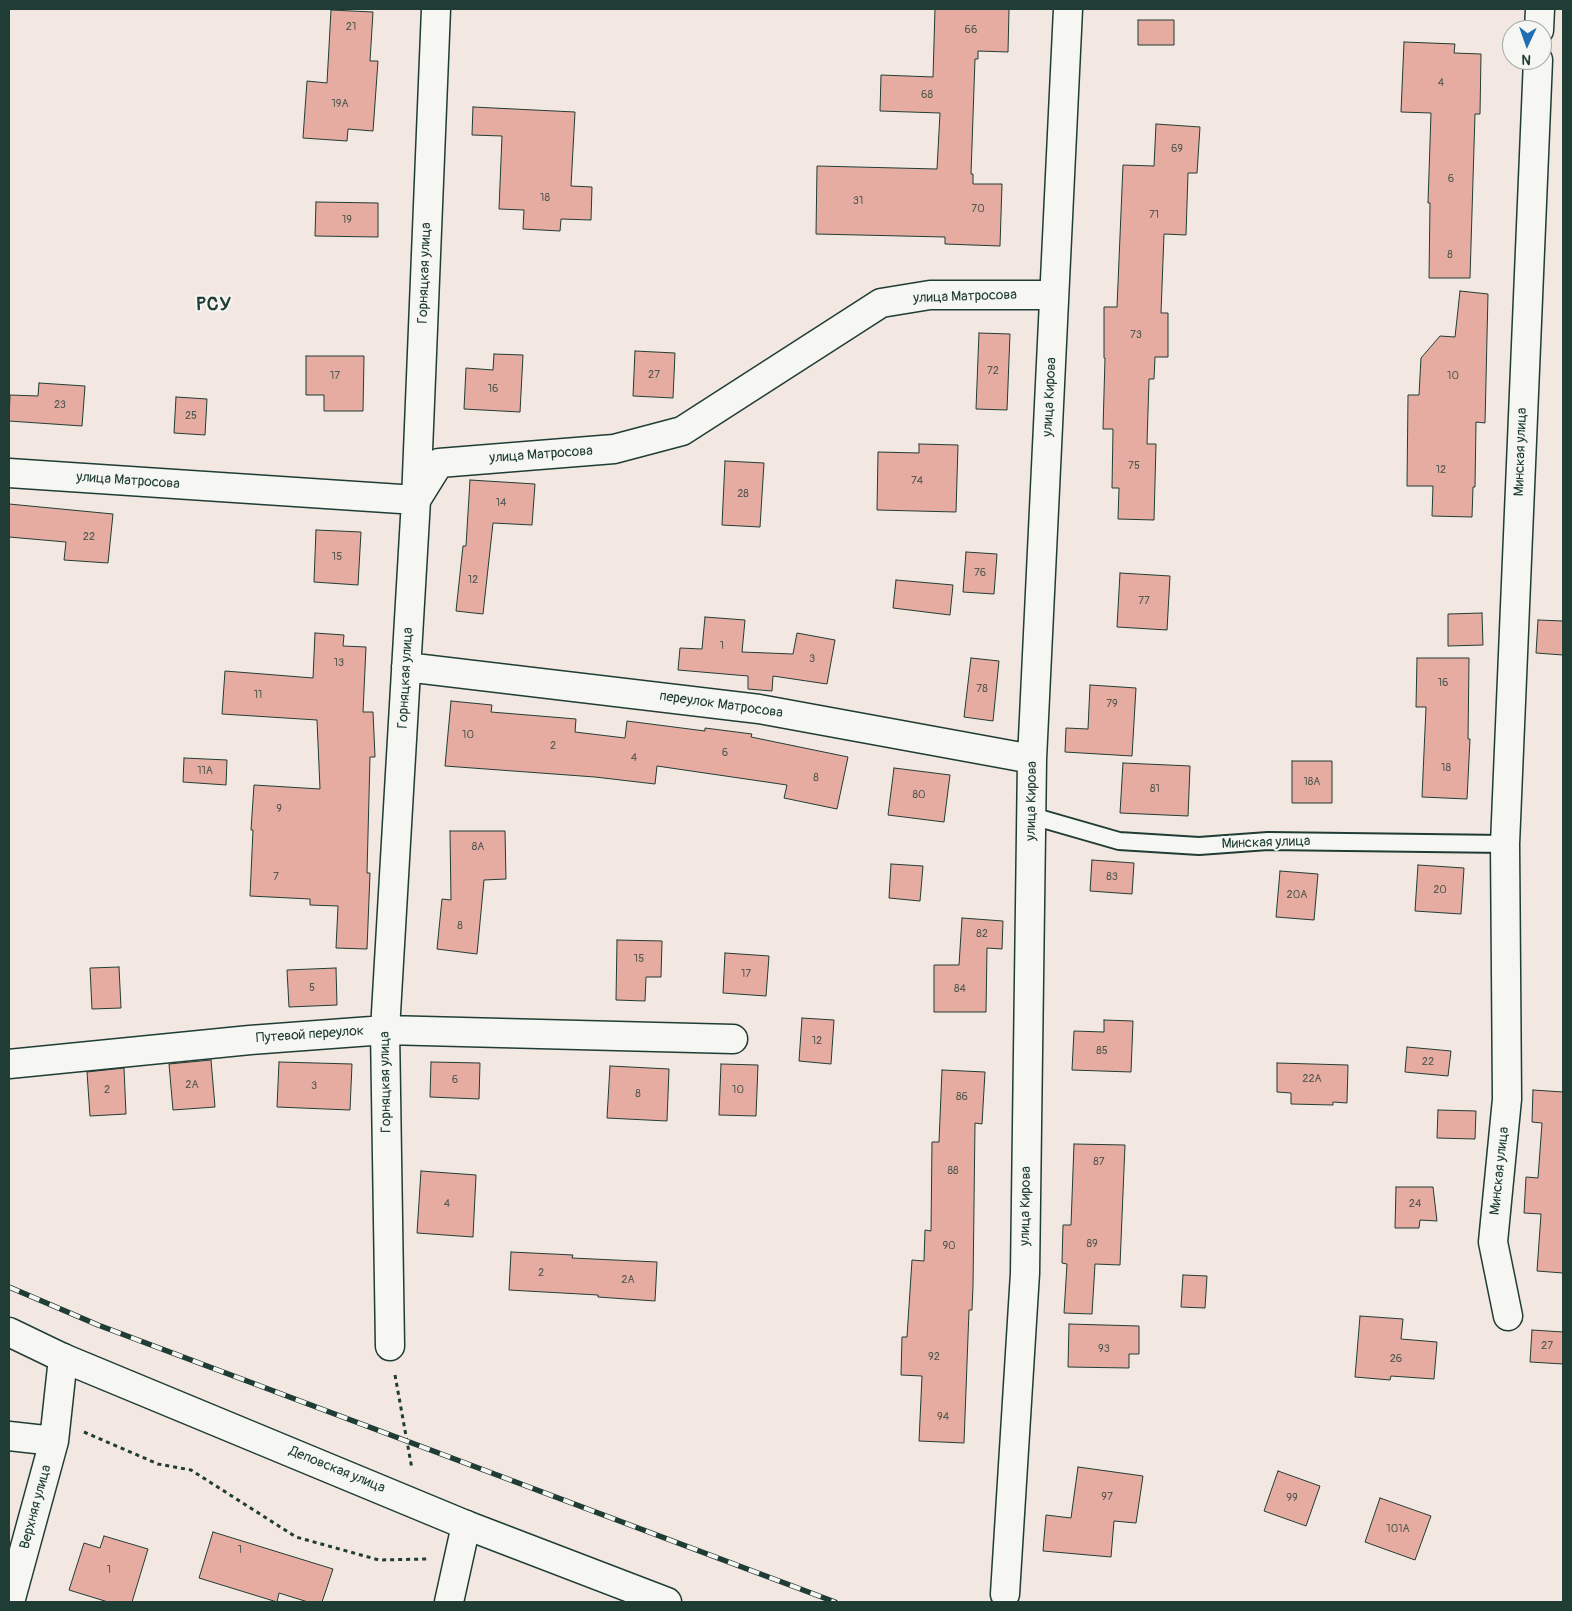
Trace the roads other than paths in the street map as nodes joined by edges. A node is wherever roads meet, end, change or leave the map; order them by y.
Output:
1 (436, 9) edge
2 (1068, 9) edge
3 (1538, 70) edge
4 (1054, 295) junction
5 (9, 473) edge
6 (416, 500) junction
7 (406, 667) junction
8 (1032, 759) junction
9 (1032, 816) junction
10 (1505, 844) junction
11 (385, 1030) junction
12 (733, 1039) dead end
13 (9, 1064) edge
14 (1508, 1316) dead end
15 (9, 1332) edge
16 (390, 1346) road end
17 (63, 1358) junction
18 (55, 1430) junction
19 (9, 1436) edge
20 (466, 1525) junction
21 (1005, 1594) dead end
22 (10, 1602) edge
23 (449, 1602) edge
24 (667, 1602) edge

1 - 6 street, Горняцкая улица
2 - 4 street, улица Кирова
3 - 10 street, Минская улица
4 - 6 street, улица Матросова
4 - 8 street, улица Кирова
5 - 6 street, улица Матросова
6 - 7 street, Горняцкая улица
7 - 8 street, переулок Матросова
7 - 11 street, Горняцкая улица
8 - 9 street, улица Кирова
9 - 10 lane, Минская улица
9 - 21 street, улица Кирова
10 - 14 street, Минская улица
11 - 12 street, Путевой переулок
11 - 13 street, Путевой переулок
11 - 16 street, Горняцкая улица
15 - 17 street, Деповская улица
17 - 18 street, Верхняя улица
17 - 20 street, Деповская улица
18 - 19 street
18 - 22 street, Верхняя улица
20 - 23 street
20 - 24 street, Деповская улица

